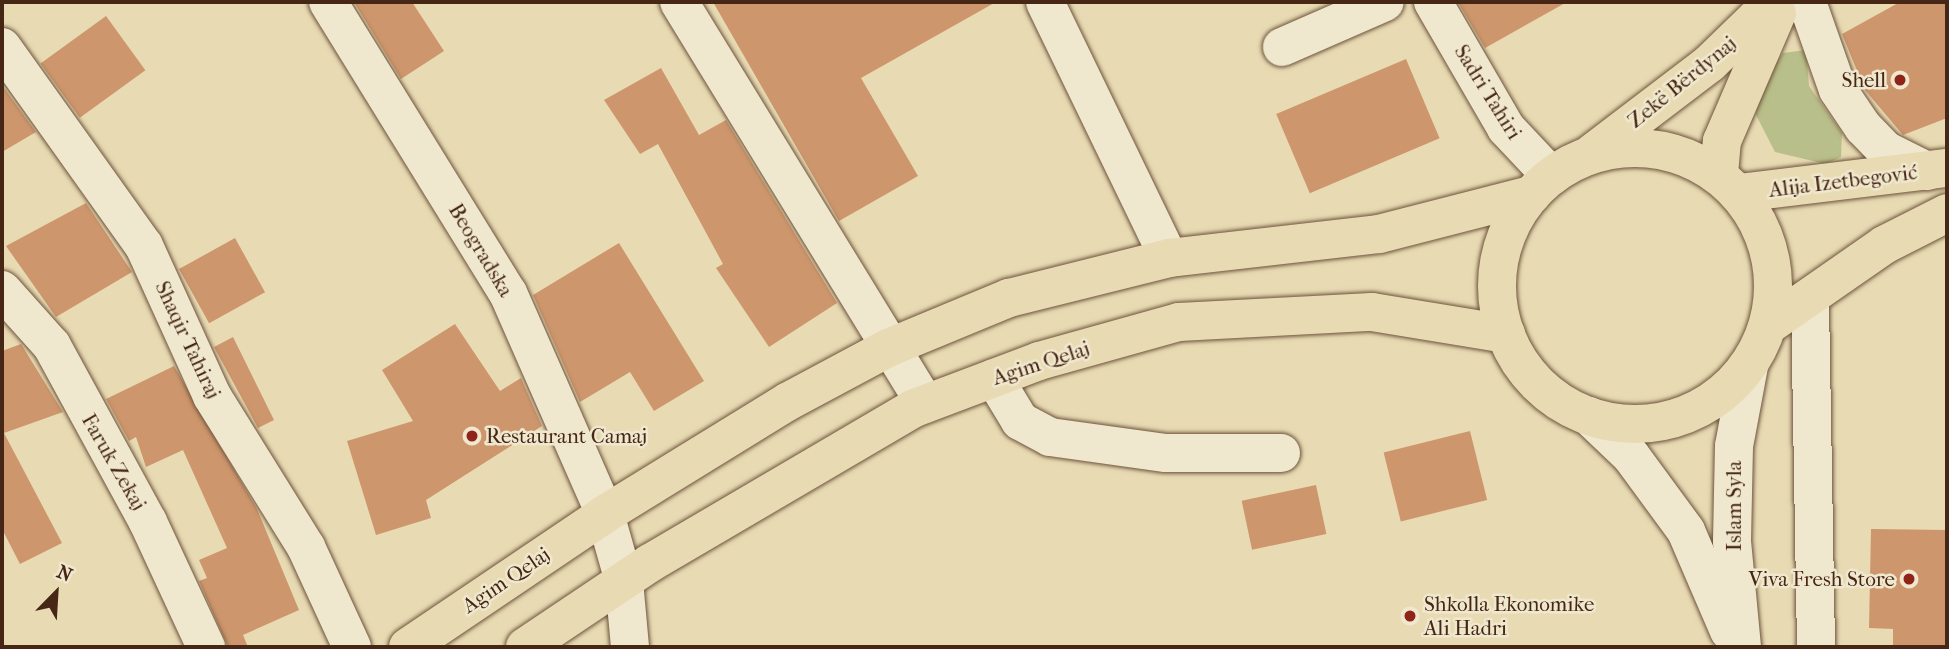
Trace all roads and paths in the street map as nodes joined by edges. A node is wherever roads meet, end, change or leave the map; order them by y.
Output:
1 (328, 2) edge
2 (679, 2) edge
3 (1045, 2) edge
4 (1385, 2) edge
5 (1433, 2) edge
6 (1773, 2) edge
7 (1783, 2) edge
8 (1807, 2) edge
9 (2, 47) edge
10 (1282, 47) dead end
11 (1587, 157) junction
12 (1937, 169) edge
13 (1729, 183) junction
14 (1541, 186) junction
15 (1947, 213) edge
16 (1170, 258) junction
17 (2, 290) edge
18 (1810, 302) junction
19 (1769, 324) junction
20 (1506, 334) junction
21 (888, 348) junction
22 (1749, 366) junction
23 (994, 378) junction
24 (925, 404) junction
25 (1588, 416) junction
26 (1281, 453) dead end
27 (605, 514) junction
28 (624, 581) junction
29 (206, 647) edge
30 (352, 647) edge
31 (408, 647) edge
32 (525, 647) edge
33 (630, 647) edge
34 (1736, 647) edge
35 (1742, 647) edge
36 (1816, 647) edge

1 - 27 street, Beogradska
2 - 21 street
3 - 16 street
4 - 10 street
5 - 14 street, Sadri Tahiri
6 - 11 main road, Zekë Bërdynaj
7 - 13 main road, Zekë Bërdynaj
8 - 12 street
9 - 30 street, Shaqir Tahiraj
11 - 13 main road, Zekë Bërdynaj
11 - 14 main road, Zekë Bërdynaj
12 - 13 main road, Alija Izetbegović
13 - 19 main road
14 - 16 main road, Agim Qelaj
14 - 20 main road
15 - 18 main road
16 - 21 main road, Agim Qelaj
17 - 29 street, Faruk Zekaj
18 - 19 main road
18 - 36 street
19 - 22 main road
20 - 23 main road, Agim Qelaj
20 - 25 main road
21 - 24 street
21 - 27 main road, Agim Qelaj
22 - 25 main road
22 - 35 street, Islam Syla
23 - 24 main road, Agim Qelaj
23 - 26 street
24 - 28 main road, Agim Qelaj
25 - 34 street, Islam Syla
27 - 28 street
27 - 31 main road, Agim Qelaj
28 - 32 main road, Agim Qelaj
28 - 33 street

